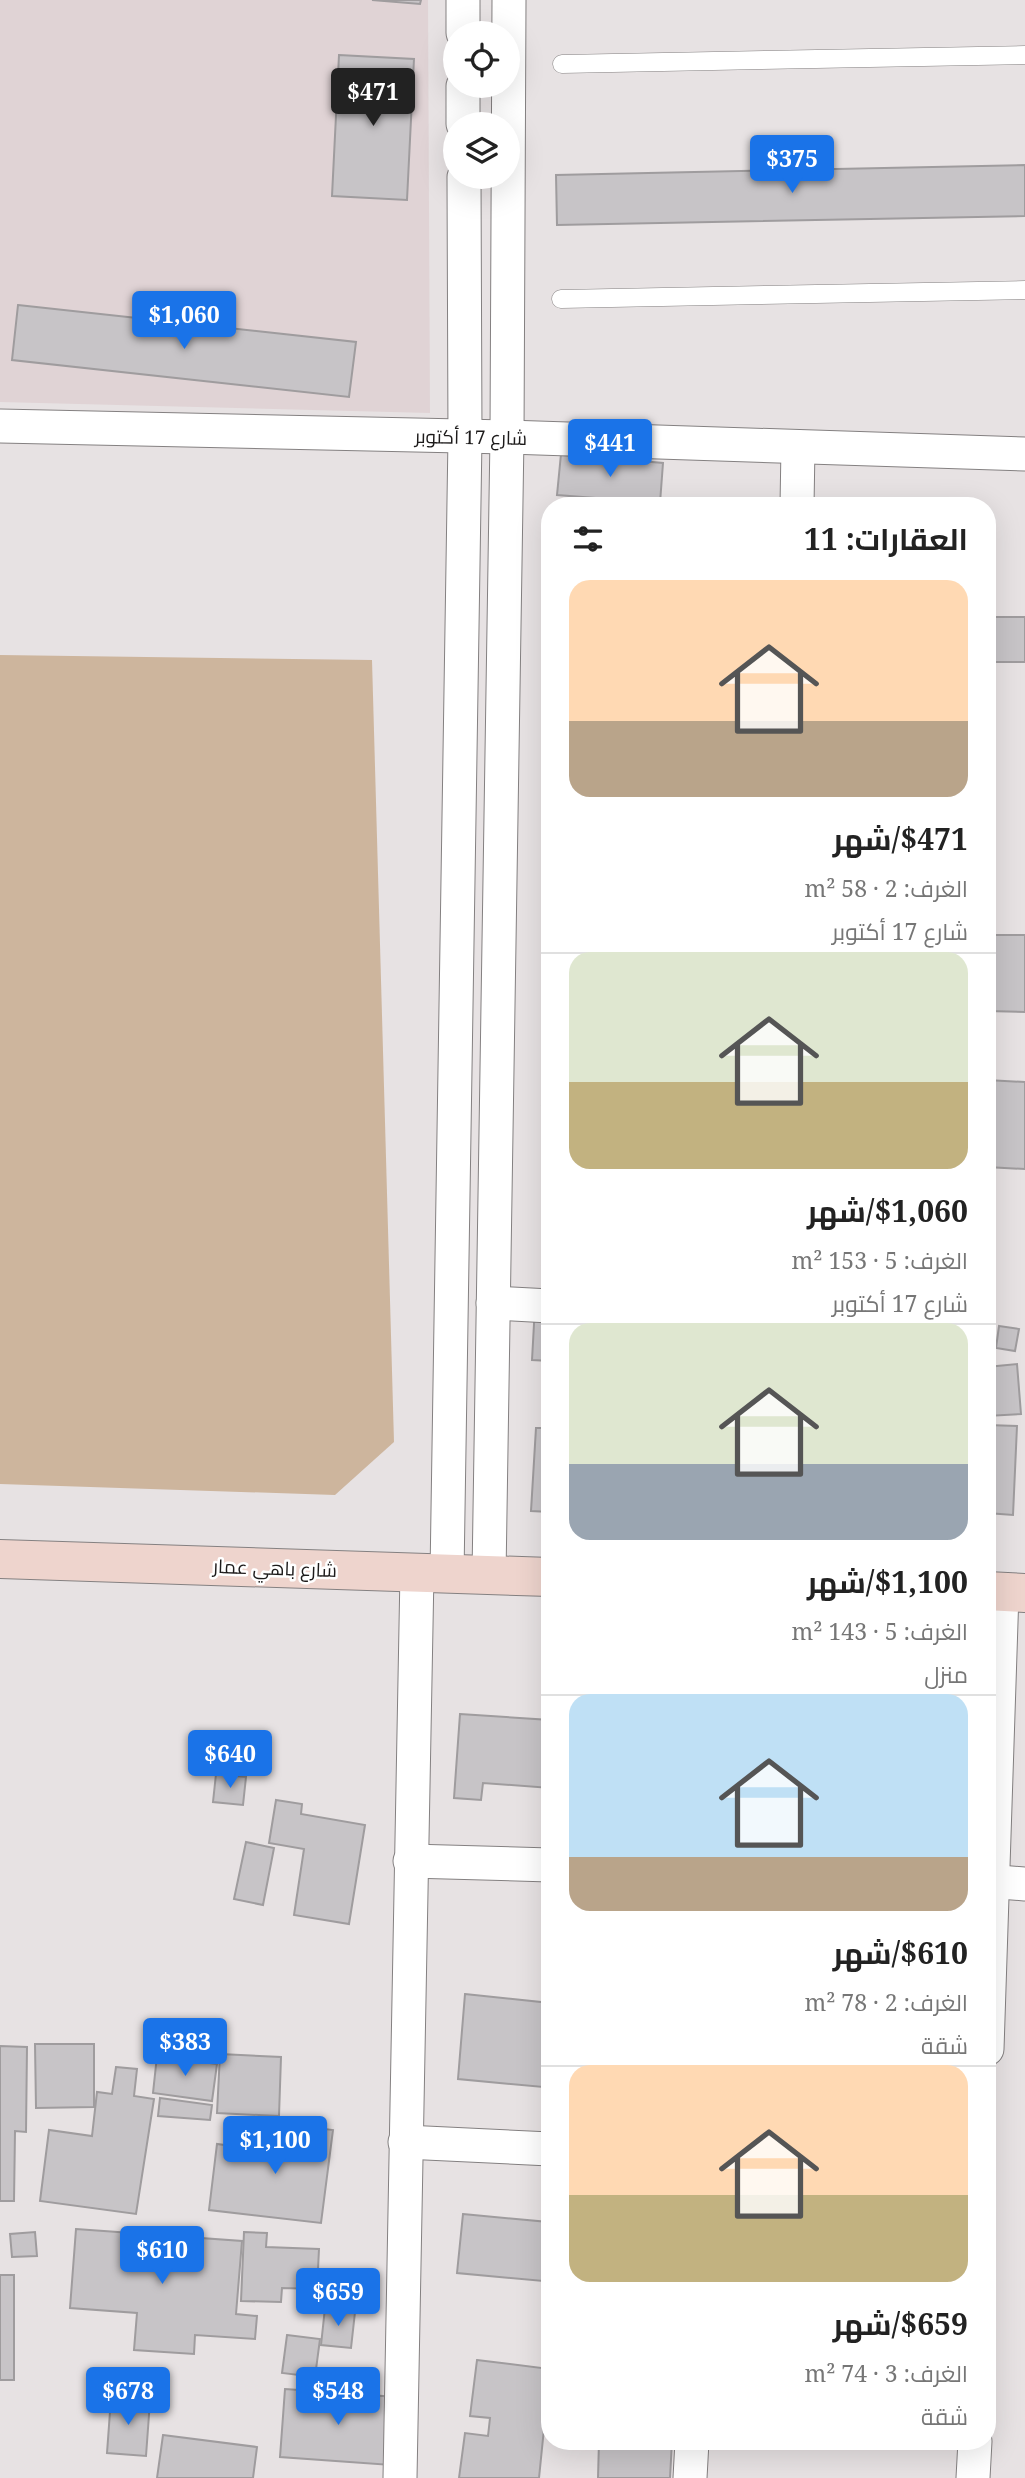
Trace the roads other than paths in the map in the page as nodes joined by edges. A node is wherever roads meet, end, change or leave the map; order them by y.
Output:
1 (463, 0) edge
2 (509, 0) edge
3 (463, 21) edge
4 (509, 21) edge
5 (1025, 55) edge
6 (562, 64) dead end
7 (508, 98) edge
8 (464, 189) edge
9 (1025, 290) edge
10 (561, 299) dead end
11 (0, 426) edge
12 (507, 437) junction
13 (465, 438) junction
14 (798, 447) junction
15 (1025, 454) edge
16 (797, 497) edge
17 (493, 1303) junction
18 (541, 1306) edge
19 (0, 1559) edge
20 (432, 1574) junction
21 (489, 1575) junction
22 (541, 1577) edge
23 (1004, 1592) edge
24 (996, 1757) edge
25 (410, 1861) junction
26 (541, 1866) edge
27 (996, 1882) edge
28 (1025, 1884) edge
29 (405, 2142) junction
30 (541, 2149) edge
31 (692, 2450) edge
32 (975, 2450) edge
33 (400, 2478) edge
34 (690, 2478) edge
35 (973, 2478) edge

1 - 3 street
2 - 4 street
5 - 6 lane
7 - 12 street
8 - 13 street
9 - 10 lane
11 - 13 street, شارع 17 أكتوبر
12 - 13 street, شارع 17 أكتوبر
12 - 14 street, شارع 17 أكتوبر
12 - 17 street
13 - 20 street
14 - 15 street, شارع 17 أكتوبر
14 - 16 street
17 - 18 street
17 - 21 street
19 - 20 main road, شارع باهي عمار
20 - 21 main road, شارع باهي عمار
20 - 25 street
21 - 22 main road, شارع باهي عمار
23 - 24 street
25 - 26 street
25 - 29 street
27 - 28 street
29 - 30 street
29 - 33 street
31 - 34 street
32 - 35 street

